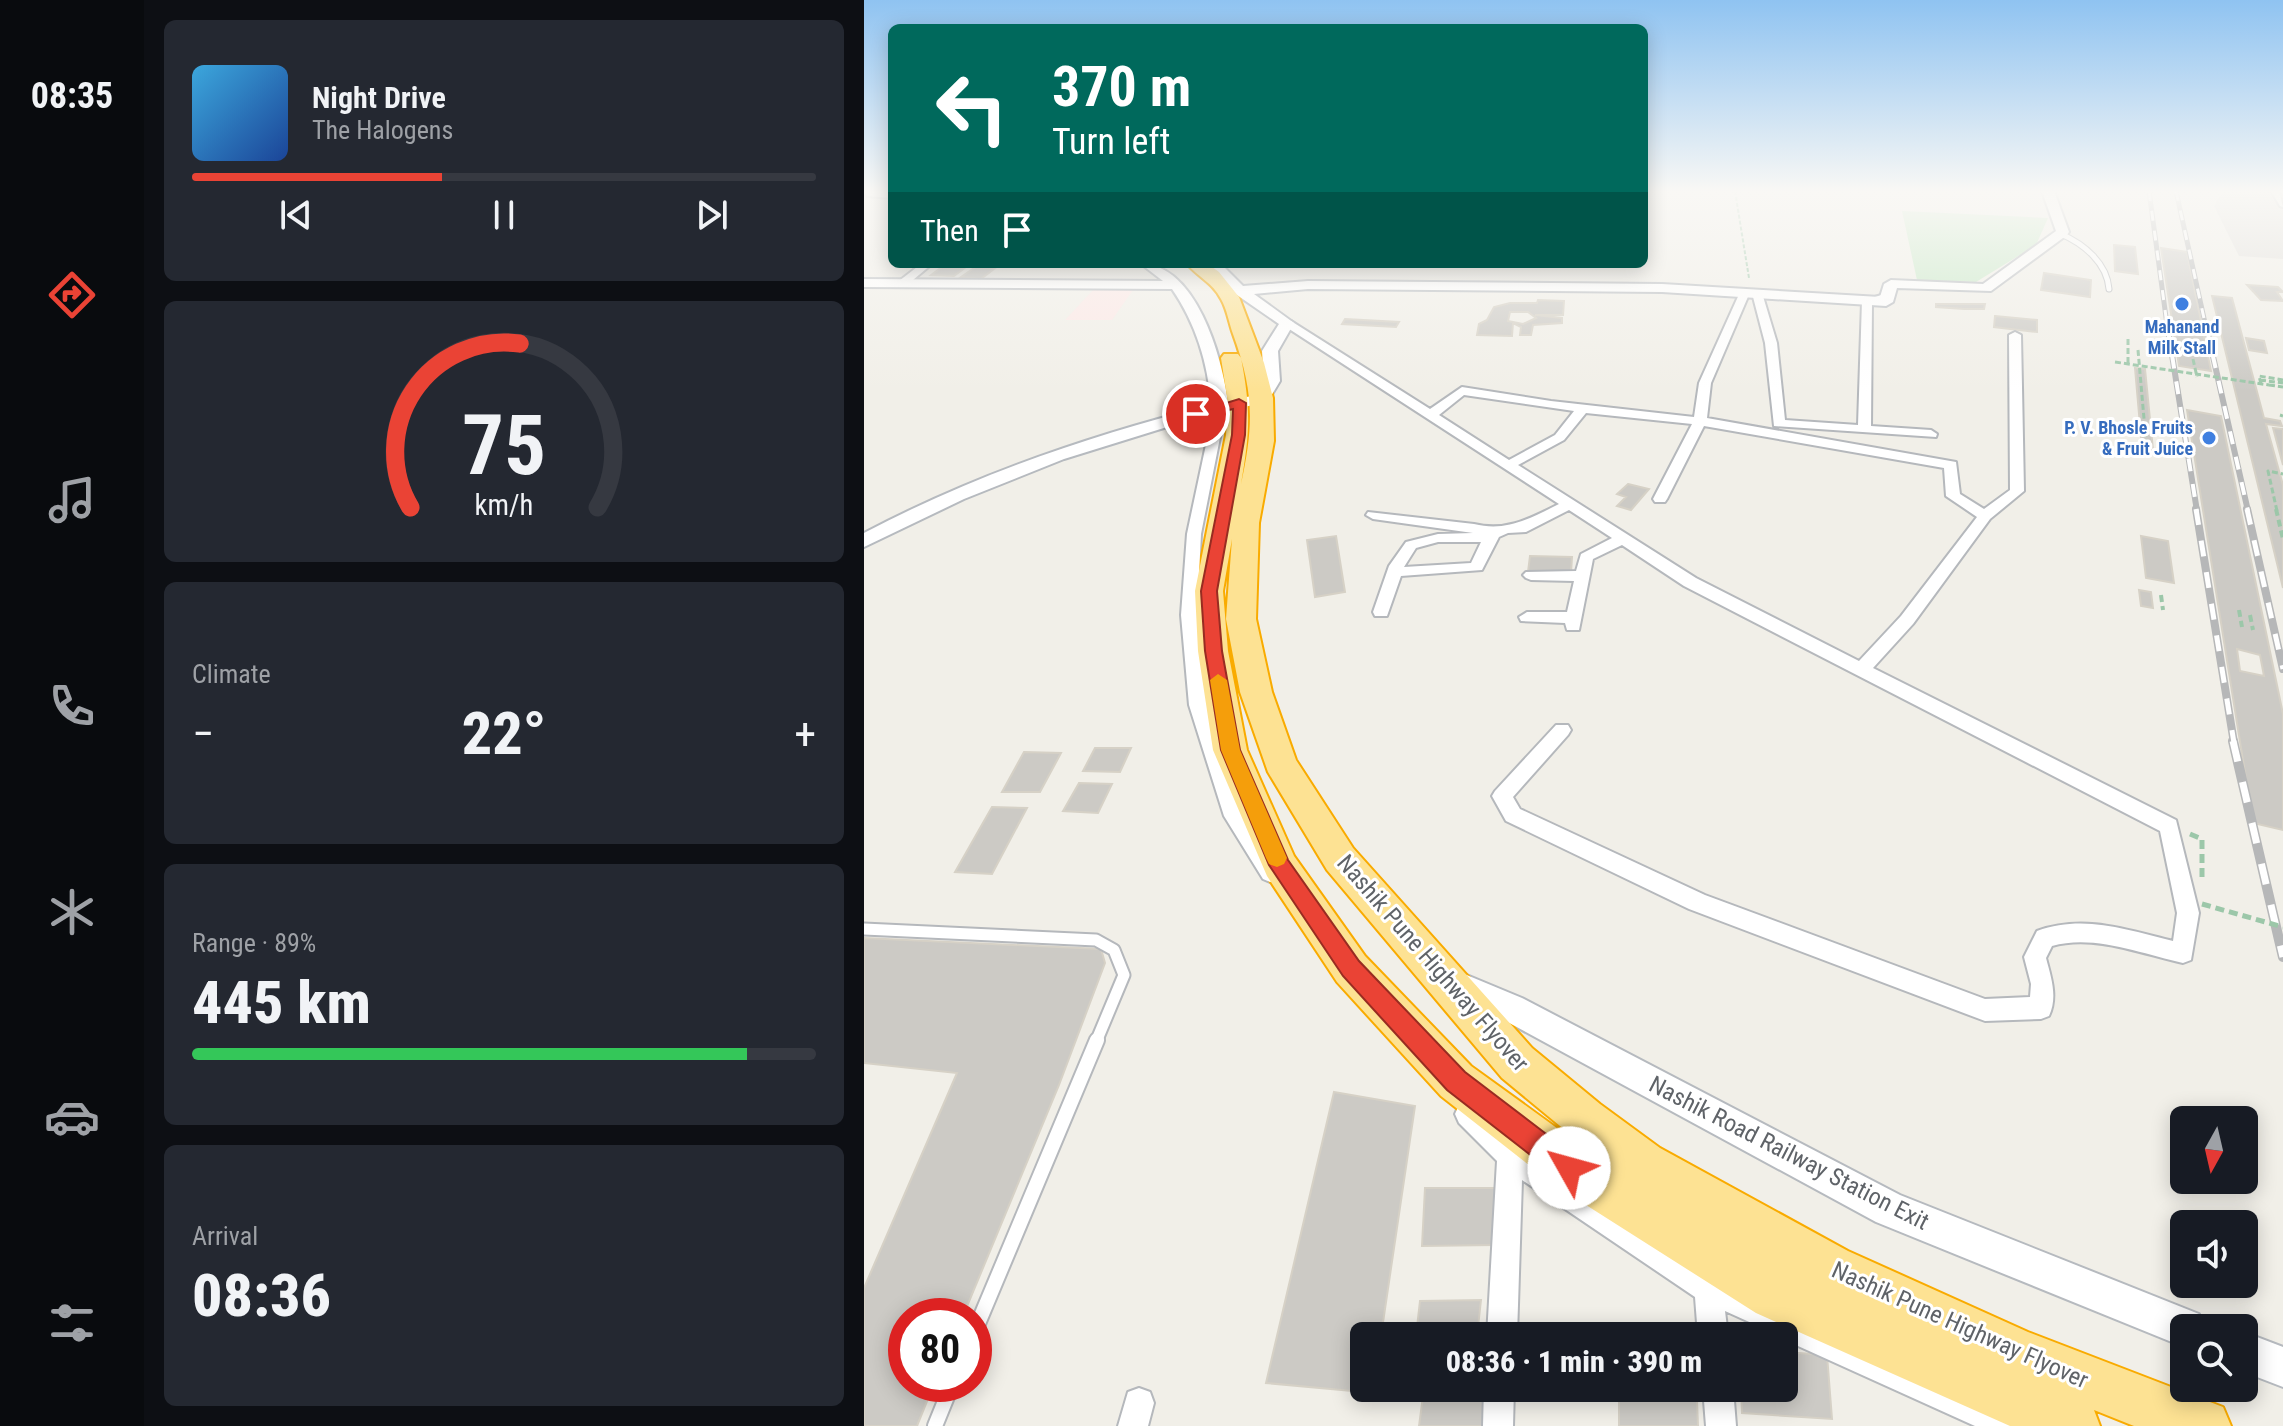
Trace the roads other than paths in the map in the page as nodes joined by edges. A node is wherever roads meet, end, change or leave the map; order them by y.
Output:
1 (2028, 258) edge
2 (2092, 258) edge
3 (922, 268) edge
4 (1153, 268) edge
5 (1179, 268) edge
6 (1201, 268) edge
7 (1217, 268) edge
8 (864, 283) edge
9 (903, 283) junction
10 (1176, 285) junction
11 (2109, 289) dead end
12 (1233, 291) junction
13 (1751, 292) junction
14 (1868, 301) junction
15 (1287, 323) junction
16 (2015, 335) dead end
17 (1240, 403) junction
18 (1582, 408) junction
19 (1429, 416) junction
20 (1700, 421) junction
21 (1864, 429) junction
22 (1931, 434) dead end
23 (1506, 466) junction
24 (1660, 499) dead end
25 (1568, 505) junction
26 (1373, 515) dead end
27 (1985, 516) junction
28 (1492, 535) junction
29 (1622, 539) junction
30 (864, 541) edge
31 (1395, 572) junction
32 (1531, 575) dead end
33 (1580, 576) junction
34 (1381, 612) dead end
35 (1527, 617) dead end
36 (1862, 669) junction
37 (1562, 730) dead end
38 (864, 929) edge
39 (1445, 979) junction
40 (1510, 1156) junction
41 (1709, 1289) junction
42 (989, 1298) edge
43 (1503, 1322) edge
44 (1712, 1322) edge
45 (2170, 1322) edge
46 (2258, 1357) edge
47 (2283, 1367) edge
48 (945, 1402) edge
49 (1499, 1402) edge
50 (1719, 1402) edge
51 (2016, 1416) edge
52 (935, 1426) edge
53 (1498, 1426) edge
54 (1721, 1426) edge
55 (2073, 1426) edge
56 (2204, 1426) edge

1 - 14 street
2 - 11 lane
3 - 9 street
4 - 10 street
5 - 17 highway
6 - 12 highway
7 - 12 street
8 - 9 street
9 - 10 street
10 - 17 street
12 - 13 street
12 - 15 street
12 - 17 highway
13 - 14 street
13 - 20 street
13 - 21 street
14 - 21 street
15 - 17 street
15 - 19 street
16 - 27 street
17 - 30 street
17 - 39 highway, Nashik Pune Highway Flyover
17 - 40 street
17 - 51 highway
18 - 19 street
18 - 20 street
18 - 23 street
19 - 23 street
20 - 24 street
20 - 27 street
21 - 22 street
23 - 25 street
25 - 28 street
25 - 29 street
26 - 28 street
27 - 36 street
28 - 31 street
28 - 31 street
29 - 33 street
29 - 36 street
31 - 34 street
32 - 33 street
33 - 35 street
36 - 37 street
38 - 42 lane
39 - 45 street, Nashik Road Railway Station Exit
39 - 56 highway, Nashik Pune Highway Flyover
40 - 41 street
40 - 43 street
41 - 44 street
41 - 51 street
46 - 47 street
48 - 52 lane
49 - 53 street
50 - 54 street
51 - 55 highway

